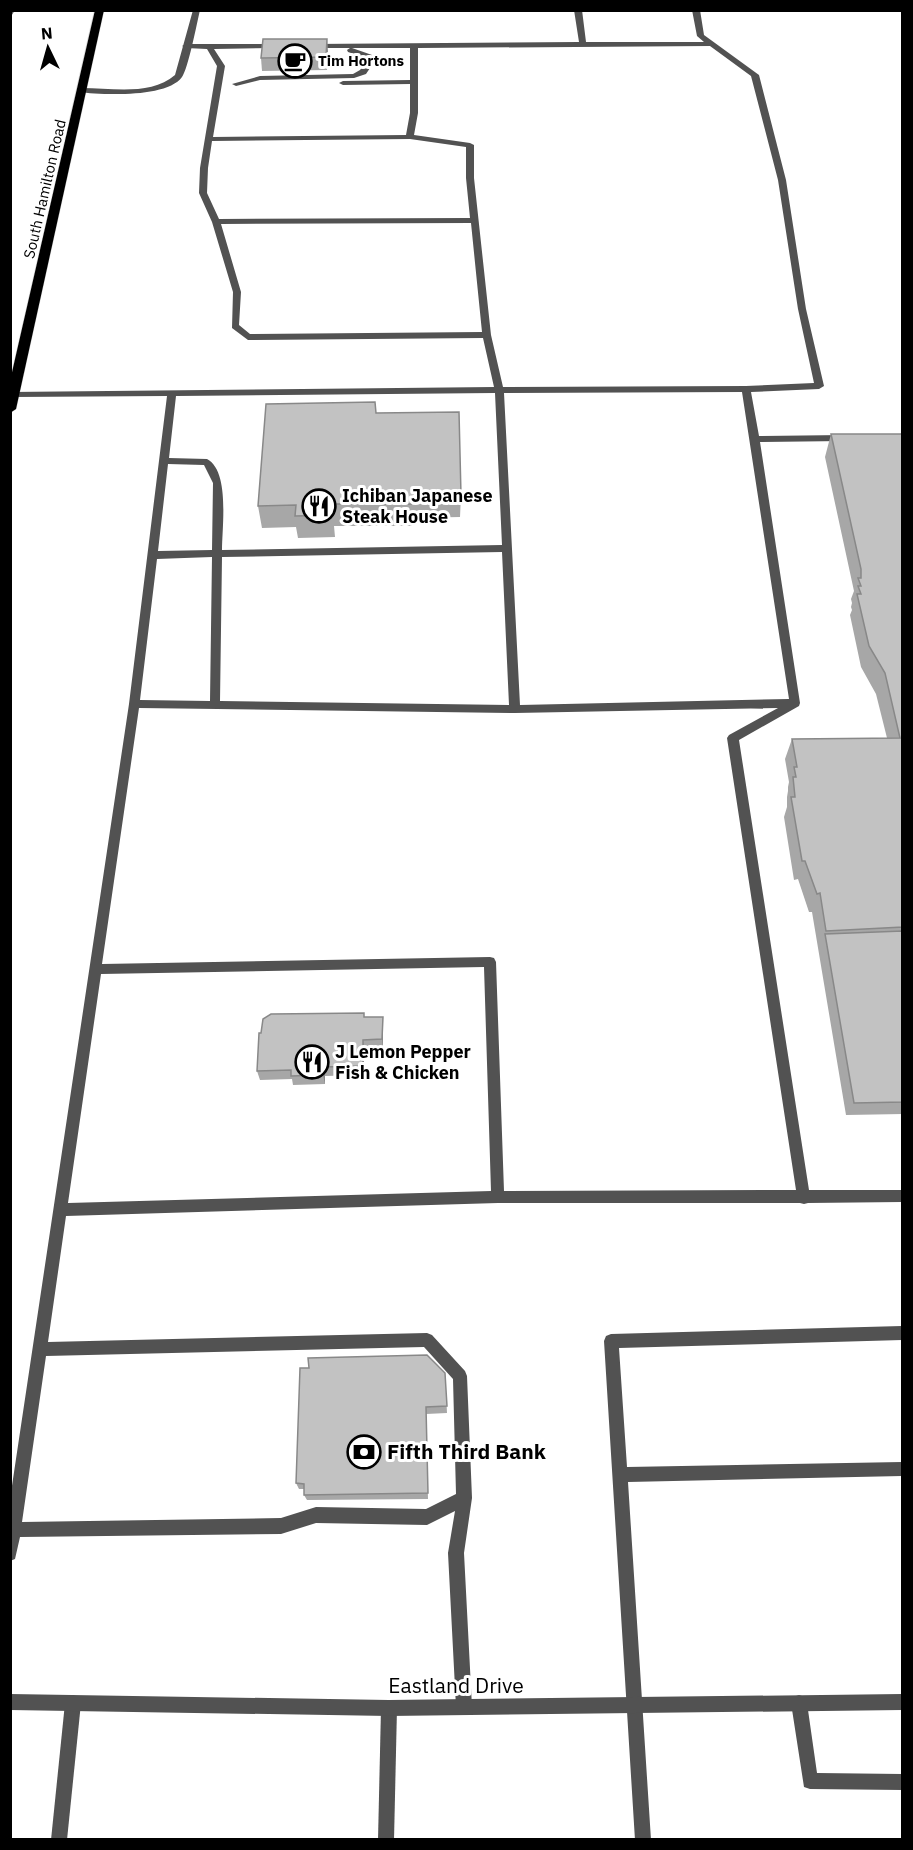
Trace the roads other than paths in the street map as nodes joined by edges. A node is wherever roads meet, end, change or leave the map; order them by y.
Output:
1 (12, 10) edge
2 (100, 10) edge
3 (197, 10) edge
4 (578, 10) edge
5 (696, 10) edge
6 (10, 16) edge
7 (712, 44) junction
8 (582, 45) junction
9 (186, 46) junction
10 (298, 46) edge
11 (414, 46) junction
12 (209, 47) junction
13 (286, 48) edge
14 (307, 50) edge
15 (414, 82) junction
16 (218, 84) junction
17 (236, 84) junction
18 (82, 90) junction
19 (410, 137) junction
20 (210, 139) junction
21 (475, 220) junction
22 (216, 222) junction
23 (487, 335) junction
24 (746, 389) junction
25 (499, 390) junction
26 (12, 394) edge
27 (172, 394) junction
28 (10, 409) edge
29 (854, 438) edge
30 (755, 439) junction
31 (163, 461) junction
32 (507, 548) junction
33 (219, 552) junction
34 (152, 555) junction
35 (795, 703) junction
36 (134, 704) junction
37 (215, 705) junction
38 (515, 709) junction
39 (95, 969) junction
40 (903, 1196) edge
41 (498, 1197) junction
42 (804, 1198) junction
43 (60, 1210) junction
44 (903, 1334) edge
45 (40, 1349) junction
46 (903, 1469) edge
47 (620, 1475) junction
48 (464, 1498) junction
49 (14, 1530) junction
50 (10, 1554) edge
51 (10, 1702) edge
52 (903, 1702) edge
53 (799, 1703) junction
54 (73, 1704) junction
55 (636, 1705) junction
56 (389, 1707) junction
57 (464, 1707) junction
58 (903, 1782) edge
59 (59, 1839) edge
60 (386, 1839) edge
61 (643, 1839) edge

1 - 6 street
2 - 18 main road, South Hamilton Road
3 - 9 street
4 - 8 street
5 - 7 street
7 - 8 street
7 - 24 street
8 - 11 street
9 - 12 street
9 - 18 street
10 - 11 street
11 - 15 street
12 - 13 street
12 - 16 street
14 - 17 street
15 - 17 street
15 - 19 street
16 - 17 street
16 - 20 street
18 - 26 main road, South Hamilton Road
19 - 20 street
19 - 21 street
20 - 22 street
21 - 22 street
21 - 23 street
22 - 23 street
23 - 25 street
24 - 25 street
24 - 30 street
25 - 27 street
25 - 32 street
26 - 27 street
26 - 28 main road, South Hamilton Road
27 - 31 street
29 - 30 street
30 - 35 street
31 - 33 street
31 - 34 street
32 - 33 street
32 - 38 street
33 - 34 street
33 - 37 street
34 - 36 street
35 - 38 street
35 - 42 street
36 - 37 street
36 - 39 street
37 - 38 street
39 - 41 street
39 - 43 street
40 - 42 street
41 - 42 street
41 - 43 street
43 - 45 street
44 - 47 street
45 - 48 street
45 - 49 street
46 - 47 street
47 - 55 street
48 - 49 street
48 - 57 street
49 - 50 street
51 - 54 street, Eastland Drive
52 - 53 street, Eastland Drive
53 - 55 street, Eastland Drive
53 - 58 street
54 - 56 street, Eastland Drive
54 - 59 street
55 - 57 street, Eastland Drive
55 - 61 street
56 - 57 street, Eastland Drive
56 - 60 street

